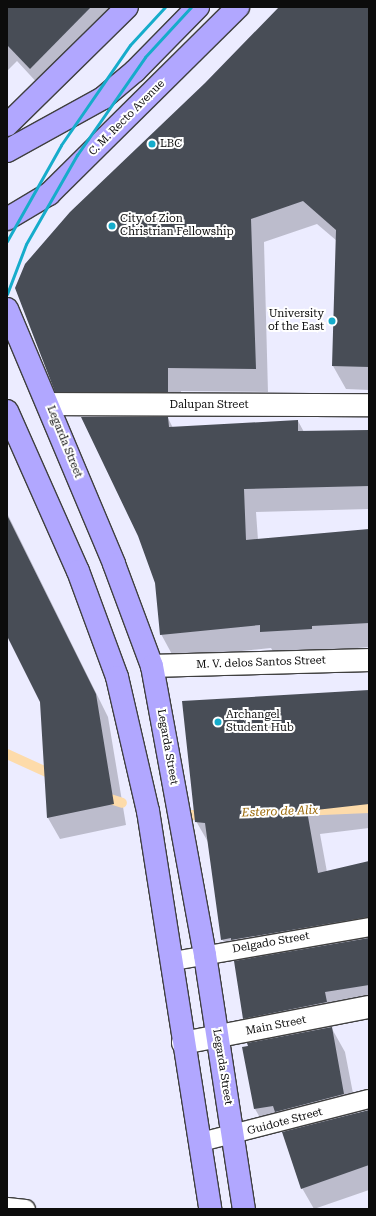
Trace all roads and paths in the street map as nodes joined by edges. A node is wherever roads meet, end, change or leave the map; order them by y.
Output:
1 (127, 7) edge
2 (198, 7) edge
3 (238, 7) edge
4 (7, 125) edge
5 (7, 151) edge
6 (7, 219) edge
7 (7, 309) edge
8 (48, 404) junction
9 (369, 405) edge
10 (7, 411) edge
11 (369, 660) edge
12 (152, 666) junction
13 (369, 927) edge
14 (205, 955) junction
15 (173, 961) junction
16 (369, 1007) edge
17 (218, 1036) junction
18 (183, 1043) junction
19 (369, 1099) edge
20 (232, 1134) junction
21 (201, 1142) junction
22 (7, 1207) edge
23 (26, 1209) edge
24 (210, 1209) edge
25 (244, 1209) edge

1 - 4 main road
2 - 5 main road
3 - 6 main road, C. M. Recto Avenue
7 - 8 main road, Legarda Street
8 - 9 street, Dalupan Street
8 - 12 main road, Legarda Street
10 - 15 main road
11 - 12 street, M. V. delos Santos Street
12 - 14 main road, Legarda Street
13 - 14 lane, Delgado Street
14 - 15 lane, Delgado Street
14 - 17 main road, Legarda Street
15 - 18 main road
16 - 17 street, Main Street
17 - 18 street, Main Street
17 - 20 main road, Legarda Street
18 - 21 main road
19 - 20 lane, Guidote Street
20 - 21 lane, Guidote Street
20 - 25 main road, Legarda Street
21 - 24 main road
22 - 23 lane

